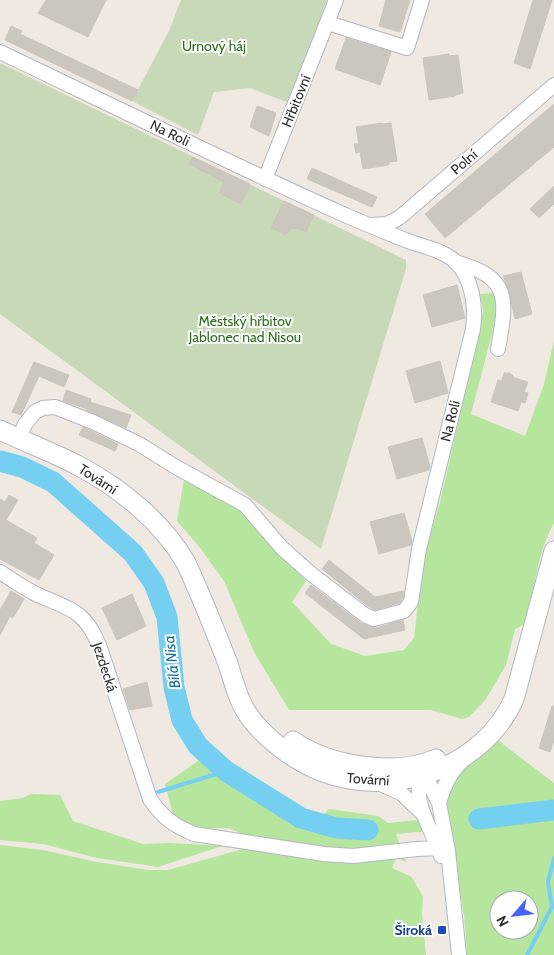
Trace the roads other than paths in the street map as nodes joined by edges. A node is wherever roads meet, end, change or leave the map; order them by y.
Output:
1 (336, 0) edge
2 (422, 0) edge
3 (328, 23) junction
4 (0, 52) edge
5 (554, 85) edge
6 (264, 179) junction
7 (368, 225) junction
8 (455, 262) junction
9 (498, 349) dead end
10 (0, 430) edge
11 (19, 439) junction
12 (554, 551) edge
13 (0, 572) edge
14 (227, 662) junction
15 (519, 680) junction
16 (476, 749) junction
17 (426, 769) junction
18 (376, 781) junction
19 (439, 803) junction
20 (423, 814) junction
21 (439, 848) junction
22 (451, 887) junction
23 (458, 955) edge

1 - 3 street, Hřbitovní
2 - 3 street
3 - 6 street, Hřbitovní
4 - 6 street, Na Roli
5 - 7 street, Polní
6 - 7 street, Na Roli
7 - 8 street, Na Roli
8 - 9 street
8 - 11 street, Na Roli
10 - 11 street, Tovární
11 - 14 street, Tovární
12 - 15 street, Tovární
13 - 21 street, Jezdecká
14 - 17 street, Tovární
14 - 18 street, Tovární
15 - 16 street, Tovární
15 - 17 street, Tovární
16 - 17 street, Tovární
16 - 19 street
17 - 18 street, Tovární
17 - 19 street
17 - 20 street
18 - 20 street
19 - 22 street
20 - 21 street
21 - 22 street
22 - 23 street

